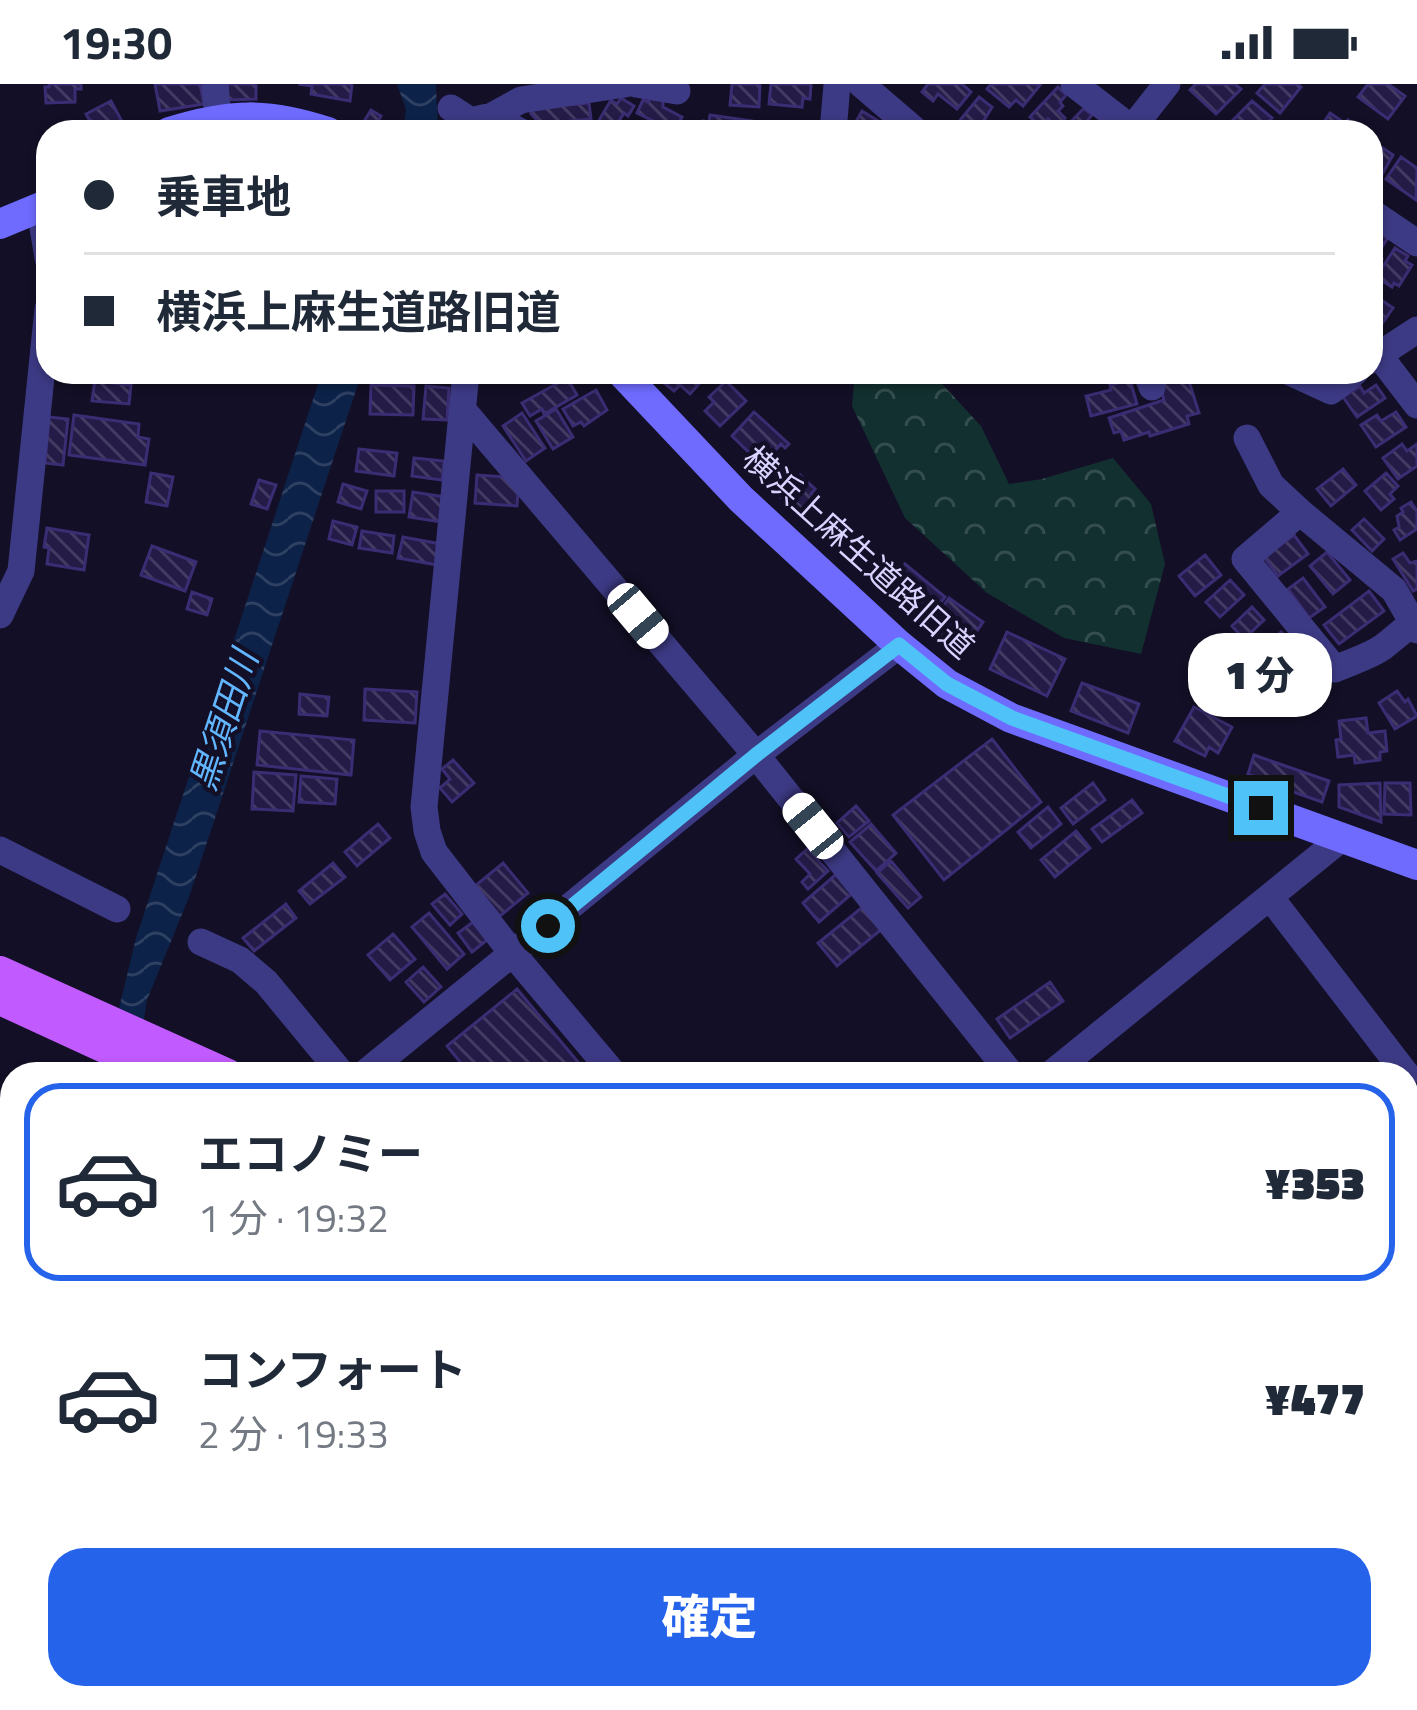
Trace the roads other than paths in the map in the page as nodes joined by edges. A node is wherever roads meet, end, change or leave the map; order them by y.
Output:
1 (215, 84) edge
2 (625, 84) edge
3 (636, 84) edge
4 (837, 84) edge
5 (861, 84) edge
6 (1074, 84) edge
7 (1167, 84) edge
8 (677, 91) dead end
9 (451, 108) dead end
10 (492, 116) junction
11 (218, 120) joint
12 (293, 120) edge
13 (469, 120) edge
14 (475, 120) edge
15 (499, 120) edge
16 (834, 120) edge
17 (903, 120) edge
18 (1122, 120) edge
19 (1140, 120) edge
20 (36, 209) edge
21 (1383, 220) edge
22 (0, 224) edge
23 (1417, 243) edge
24 (1417, 330) edge
25 (1383, 351) edge
26 (1383, 367) edge
27 (40, 384) edge
28 (465, 384) edge
29 (632, 384) edge
30 (1417, 405) edge
31 (462, 409) junction
32 (1246, 438) dead end
33 (1300, 512) junction
34 (0, 615) edge
35 (1415, 624) edge
36 (899, 645) junction
37 (756, 755) junction
38 (1342, 838) junction
39 (0, 850) edge
40 (1417, 865) edge
41 (1270, 897) junction
42 (118, 909) dead end
43 (201, 942) dead end
44 (513, 954) junction
45 (0, 971) edge
46 (0, 1000) edge
47 (100, 1031) junction
48 (154, 1061) edge
49 (332, 1062) edge
50 (379, 1062) edge
51 (604, 1062) edge
52 (1001, 1062) edge
53 (1066, 1062) edge
54 (1396, 1062) edge

1 - 11 street
2 - 10 street
3 - 8 street
4 - 16 street
5 - 17 street
6 - 18 street
7 - 19 street
9 - 13 street
10 - 14 street
10 - 15 street
11 - 12 street
20 - 22 street
21 - 23 street
24 - 25 street
26 - 30 street
27 - 34 street
28 - 31 street
29 - 36 street, 横浜上麻生道路旧道
31 - 37 street
31 - 44 street
32 - 33 street
33 - 35 street
33 - 35 street
36 - 37 street
36 - 38 street, 横浜上麻生道路旧道
37 - 44 street
37 - 52 street
38 - 40 street, 横浜上麻生道路旧道
38 - 41 street
39 - 42 street
41 - 53 street
41 - 54 street
43 - 49 street
44 - 50 street
44 - 51 street
45 - 47 main road
46 - 47 main road
47 - 48 main road

